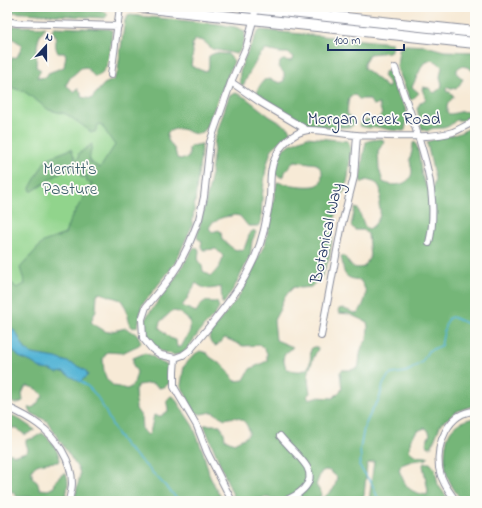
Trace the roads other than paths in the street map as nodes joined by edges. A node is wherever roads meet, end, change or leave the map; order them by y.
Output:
1 (120, 7) edge
2 (140, 7) edge
3 (244, 7) edge
4 (256, 8) junction
5 (254, 19) junction
6 (7, 21) edge
7 (118, 26) junction
8 (475, 32) edge
9 (475, 43) edge
10 (395, 68) dead end
11 (111, 75) dead end
12 (231, 82) junction
13 (475, 122) edge
14 (307, 130) junction
15 (357, 135) junction
16 (419, 136) junction
17 (428, 243) dead end
18 (321, 336) dead end
19 (175, 358) junction
20 (7, 407) edge
21 (475, 411) edge
22 (280, 436) dead end
23 (68, 501) edge
24 (232, 501) edge
25 (283, 501) edge
26 (456, 501) edge

1 - 7 street
2 - 5 highway
3 - 4 highway
4 - 5 street
4 - 8 highway
5 - 9 highway
5 - 12 street
6 - 7 street
7 - 11 street
10 - 16 street
12 - 14 street
12 - 19 street
13 - 16 street, Morgan Creek Road
14 - 15 street, Morgan Creek Road
14 - 19 street, Morgan Creek Road
15 - 16 street, Morgan Creek Road
15 - 18 street, Botanical Way
16 - 17 street
19 - 24 street
20 - 23 street
21 - 26 street
22 - 25 street

